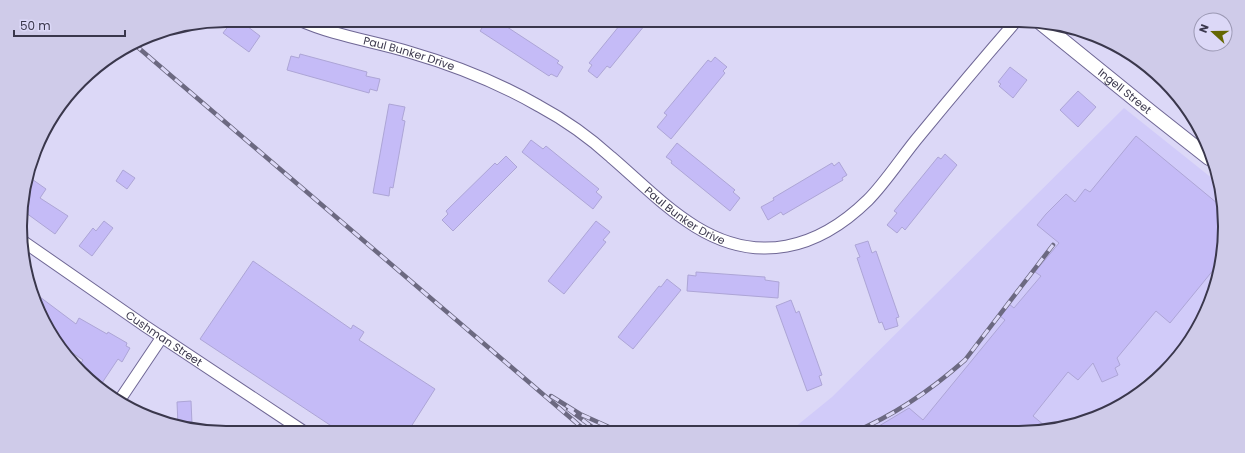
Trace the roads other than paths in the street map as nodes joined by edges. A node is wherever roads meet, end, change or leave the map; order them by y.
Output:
1 (319, 27) edge
2 (1011, 27) edge
3 (1049, 30) edge
4 (1204, 154) edge
5 (28, 245) edge
6 (162, 337) junction
7 (123, 396) edge
8 (296, 426) edge

1 - 2 street, Paul Bunker Drive
3 - 4 street, Ingell Street
5 - 6 street, Cushman Street
6 - 7 street
6 - 8 street, Cushman Street

